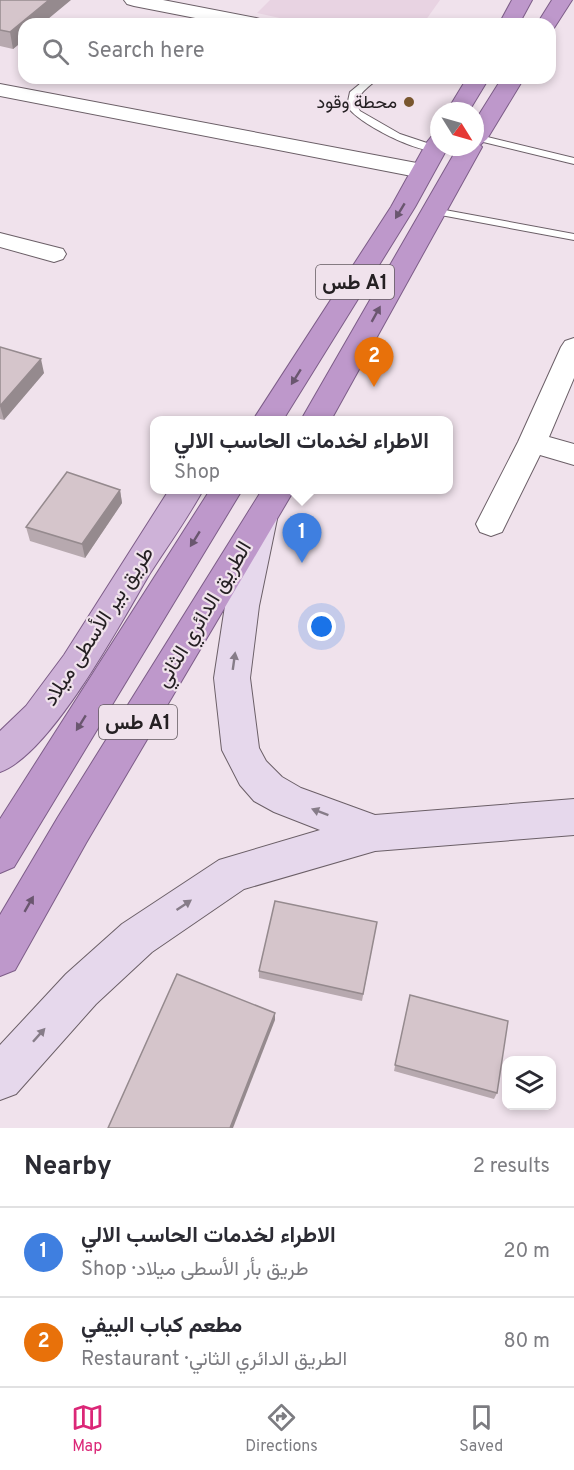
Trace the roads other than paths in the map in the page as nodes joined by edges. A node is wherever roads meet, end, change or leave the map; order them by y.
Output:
1 (134, 0) edge
2 (522, 0) edge
3 (553, 0) edge
4 (562, 0) edge
5 (226, 18) edge
6 (512, 18) edge
7 (542, 18) edge
8 (551, 18) edge
9 (366, 84) edge
10 (474, 84) edge
11 (509, 84) edge
12 (0, 90) edge
13 (463, 102) edge
14 (484, 125) edge
15 (484, 143) edge
16 (430, 153) edge
17 (430, 154) edge
18 (431, 156) edge
19 (465, 156) edge
20 (574, 161) edge
21 (434, 211) junction
22 (574, 237) edge
23 (0, 240) edge
24 (54, 254) dead end
25 (574, 347) edge
26 (271, 416) edge
27 (318, 416) edge
28 (532, 442) junction
29 (574, 455) edge
30 (183, 494) edge
31 (223, 494) edge
32 (269, 504) edge
33 (491, 524) dead end
34 (0, 756) edge
35 (574, 817) edge
36 (375, 833) junction
37 (0, 854) edge
38 (0, 955) edge
39 (0, 1078) edge

1 - 5 street
2 - 6 highway
3 - 7 highway
4 - 8 highway
9 - 16 lane
10 - 13 highway
11 - 14 highway, طس A1
12 - 17 street
15 - 20 lane
18 -> 26 highway, طس A1
19 - 21 highway, طس A1
21 - 22 lane
27 -> 21 highway, طس A1
23 - 24 street
25 - 28 street
28 - 29 street
28 - 33 street
30 - 34 main road, طريق بير الأسطى ميلاد
31 -> 37 highway, طس A1
36 -> 32 main road
38 -> 32 highway, الطريق الدائري الثاني / طس A1
35 - 36 main road
39 -> 36 main road

